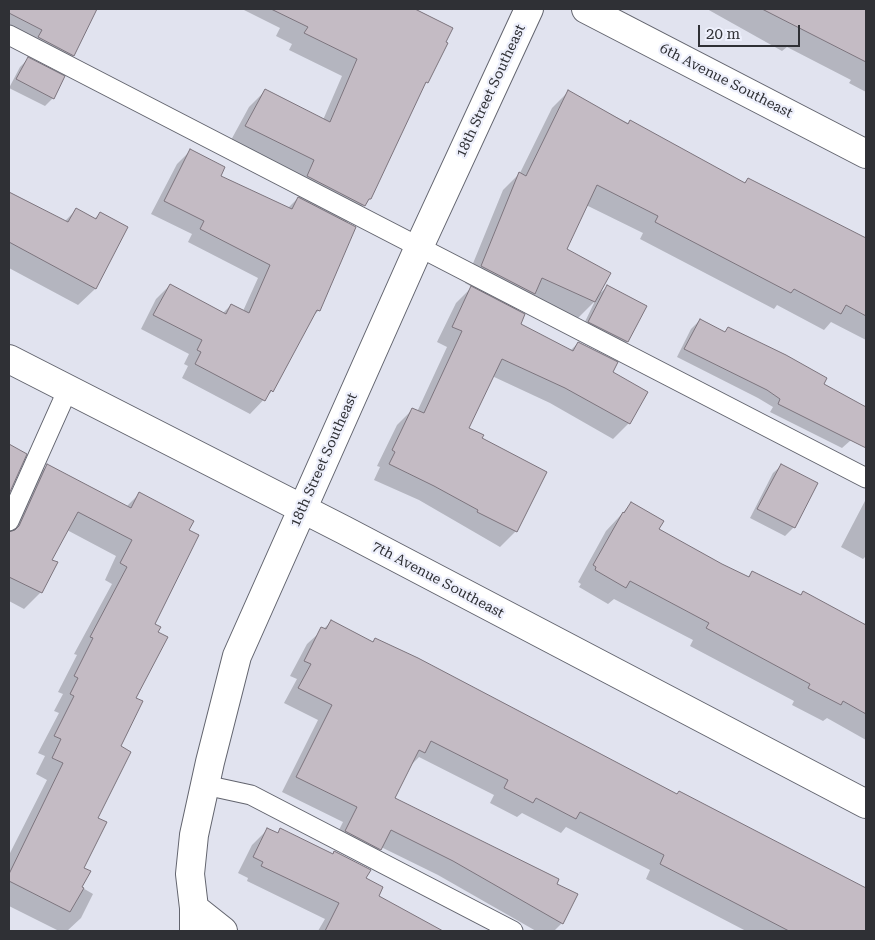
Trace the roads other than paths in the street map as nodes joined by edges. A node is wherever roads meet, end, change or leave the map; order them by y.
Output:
1 (529, 9) edge
2 (586, 9) edge
3 (9, 35) edge
4 (866, 154) edge
5 (419, 247) junction
6 (9, 359) edge
7 (68, 389) junction
8 (866, 478) edge
9 (302, 509) junction
10 (9, 520) edge
11 (205, 785) junction
12 (866, 804) edge
13 (194, 920) edge
14 (223, 931) edge
15 (513, 931) edge

1 - 5 street, 18th Street Southeast
2 - 4 street, 6th Avenue Southeast
3 - 5 lane
5 - 8 lane
5 - 9 street, 18th Street Southeast
6 - 7 street, 7th Avenue Southeast
7 - 9 street, 7th Avenue Southeast
7 - 10 lane
9 - 11 street, 18th Street Southeast
9 - 12 street, 7th Avenue Southeast
11 - 13 street, 18th Street Southeast
11 - 15 lane
13 - 14 street

